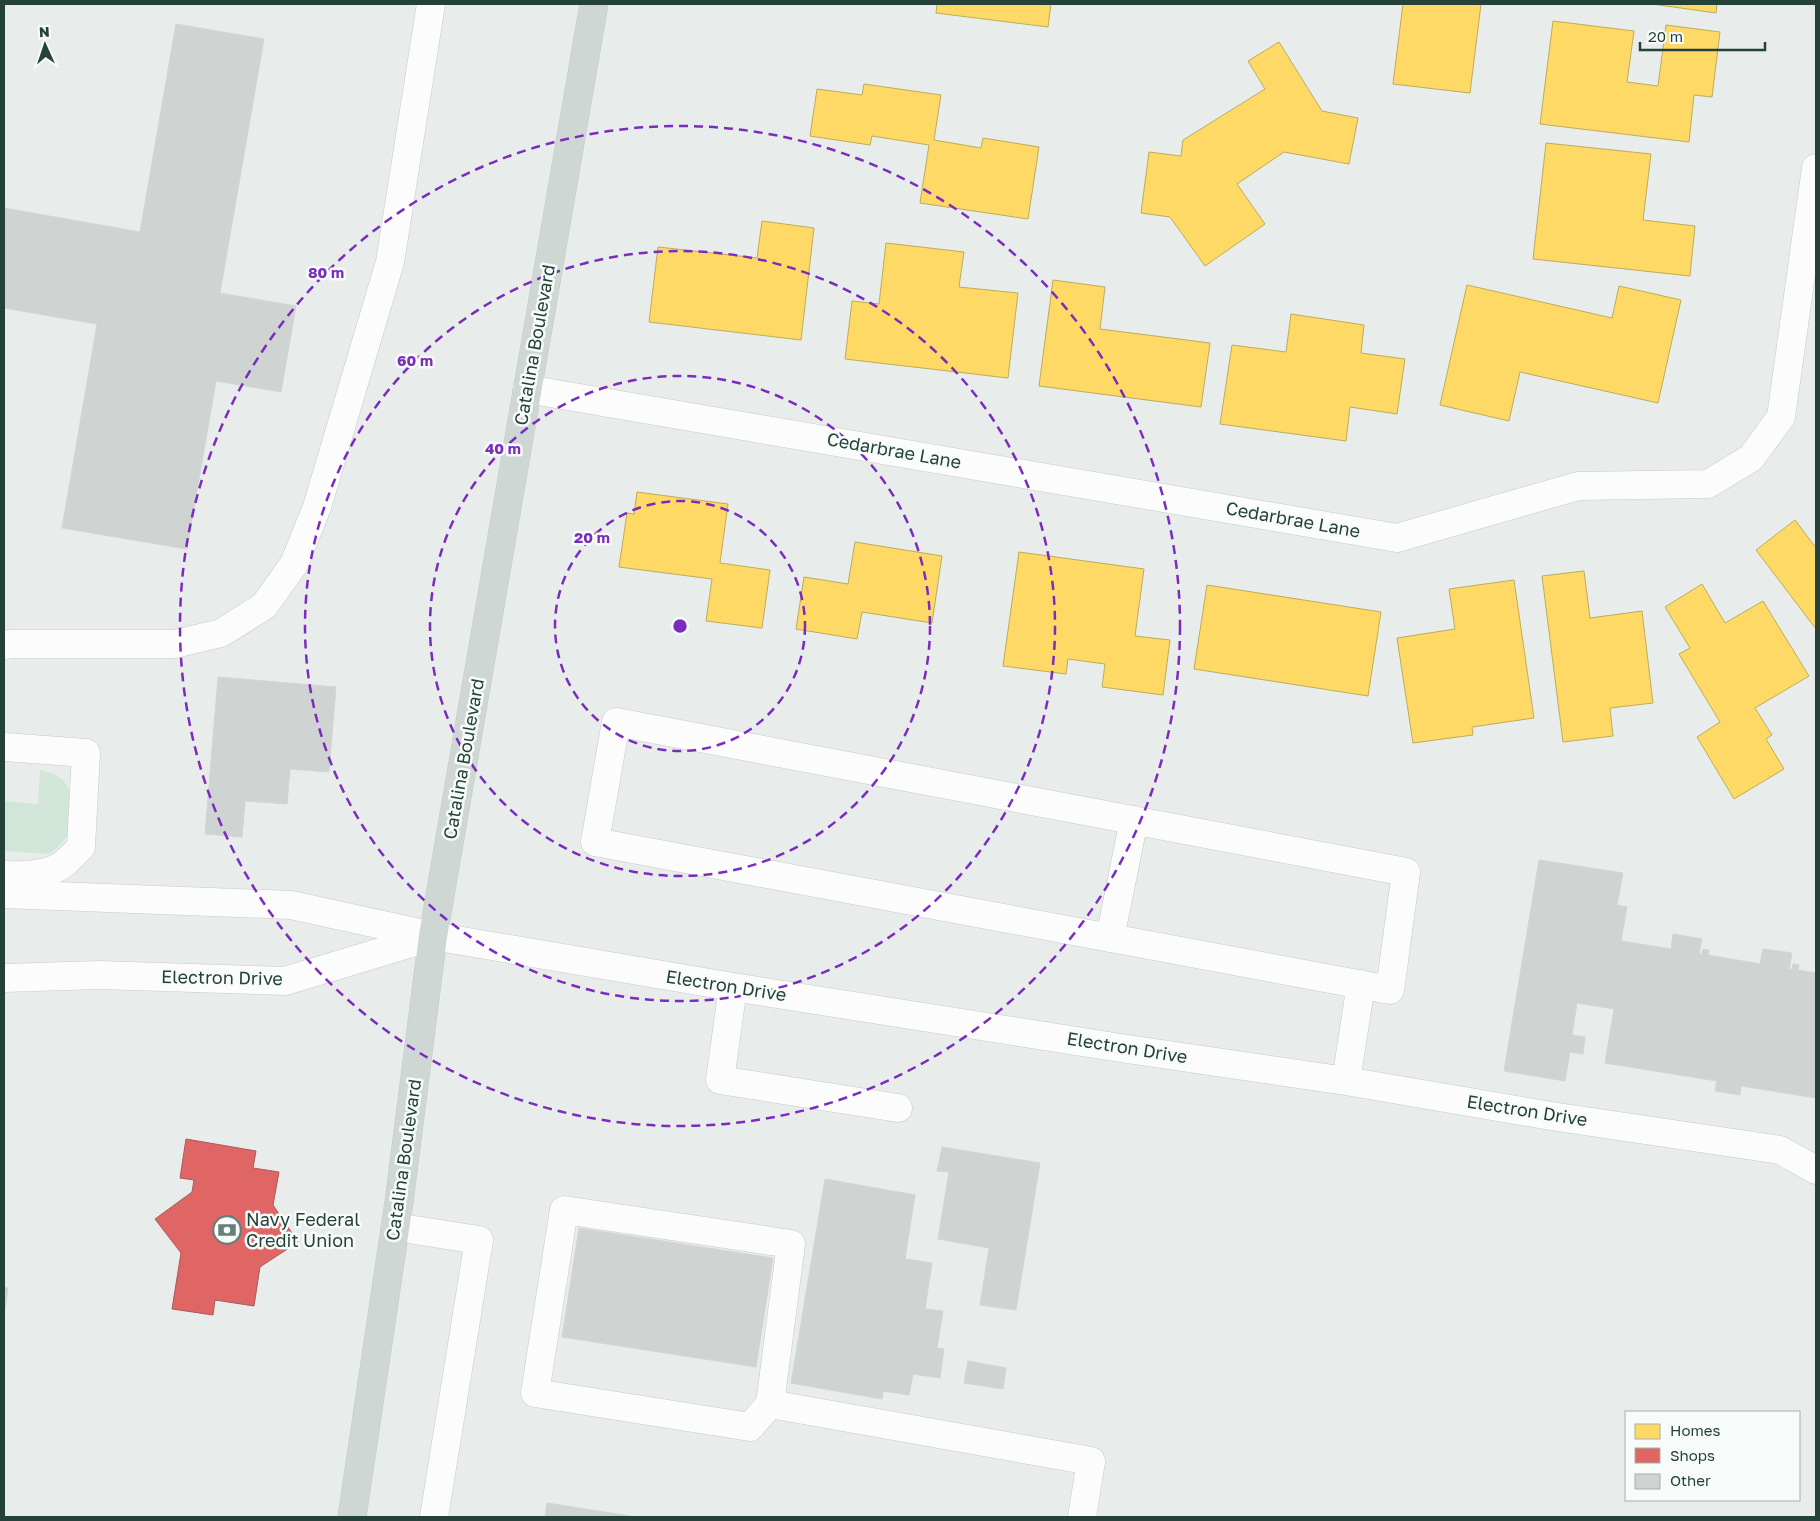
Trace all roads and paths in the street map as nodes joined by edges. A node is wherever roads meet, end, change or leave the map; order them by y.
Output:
1 (431, 4) edge
2 (594, 4) edge
3 (1816, 168) edge
4 (528, 389) junction
5 (4, 645) edge
6 (4, 747) edge
7 (1134, 820) junction
8 (4, 875) edge
9 (4, 894) edge
10 (433, 936) junction
11 (1110, 938) junction
12 (4, 978) edge
13 (1361, 984) junction
14 (733, 987) junction
15 (1346, 1081) junction
16 (898, 1108) dead end
17 (1816, 1170) edge
18 (395, 1227) junction
19 (770, 1404) junction
20 (352, 1517) edge
21 (434, 1517) edge
22 (1082, 1517) edge

1 - 5 street
2 - 4 main road, Catalina Boulevard
3 - 4 street, Cedarbrae Lane
4 - 10 main road, Catalina Boulevard
6 - 8 street
7 - 11 street
7 - 11 street
7 - 13 street
9 - 10 street, Electron Drive
10 - 12 street, Electron Drive
10 - 14 street, Electron Drive
10 - 18 main road, Catalina Boulevard
11 - 13 street
13 - 15 street
14 - 15 street, Electron Drive
14 - 16 street
15 - 17 street, Electron Drive
18 - 20 main road, Catalina Boulevard
18 - 21 street
19 - 19 street
19 - 22 street

